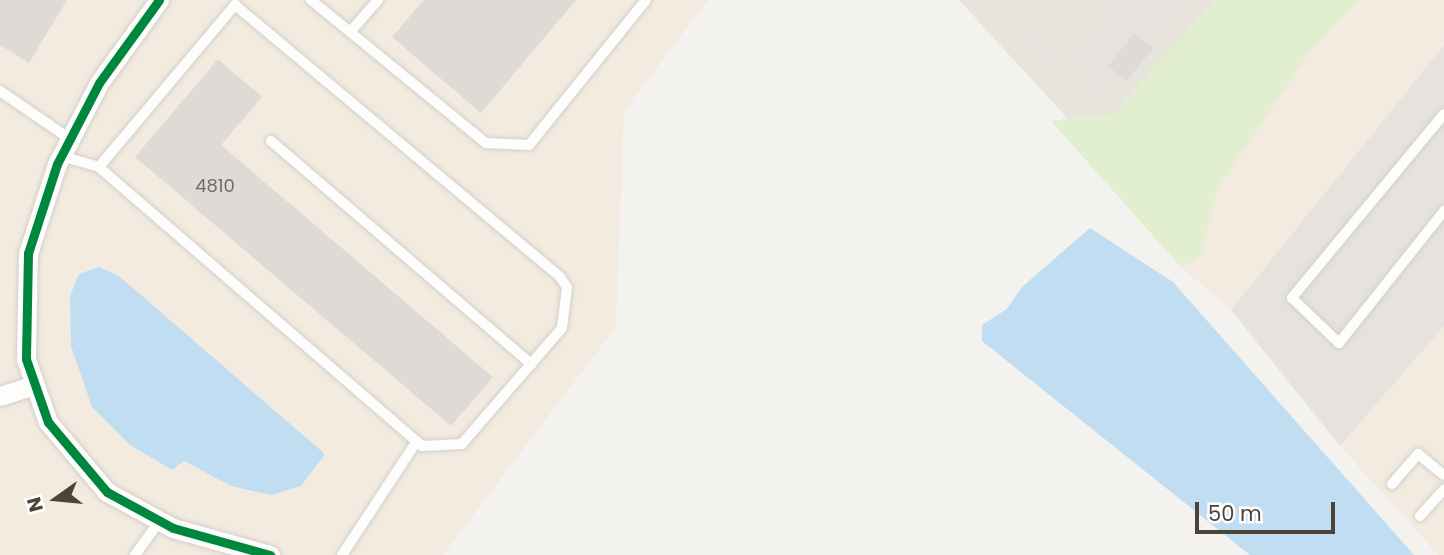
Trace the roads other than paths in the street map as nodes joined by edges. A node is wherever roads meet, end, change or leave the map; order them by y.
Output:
1 (159, 0) edge
2 (311, 0) edge
3 (378, 0) edge
4 (646, 0) edge
5 (350, 32) junction
6 (0, 91) edge
7 (1444, 114) edge
8 (70, 139) junction
9 (271, 141) dead end
10 (61, 156) junction
11 (99, 167) junction
12 (1444, 211) edge
13 (531, 364) junction
14 (33, 385) junction
15 (0, 396) edge
16 (417, 441) junction
17 (1444, 475) edge
18 (1392, 484) dead end
19 (1444, 489) edge
20 (1420, 516) dead end
21 (159, 522) junction
22 (135, 555) edge
23 (270, 555) edge
24 (342, 555) edge

1 - 8 street
2 - 5 lane
3 - 5 lane
4 - 5 lane
6 - 8 lane
7 - 12 lane
8 - 10 street
9 - 13 lane
10 - 11 lane
10 - 14 street
11 - 13 lane
11 - 16 lane
13 - 16 lane
14 - 15 street
14 - 21 street
16 - 24 lane
17 - 18 lane
19 - 20 lane
21 - 22 lane
21 - 23 street

